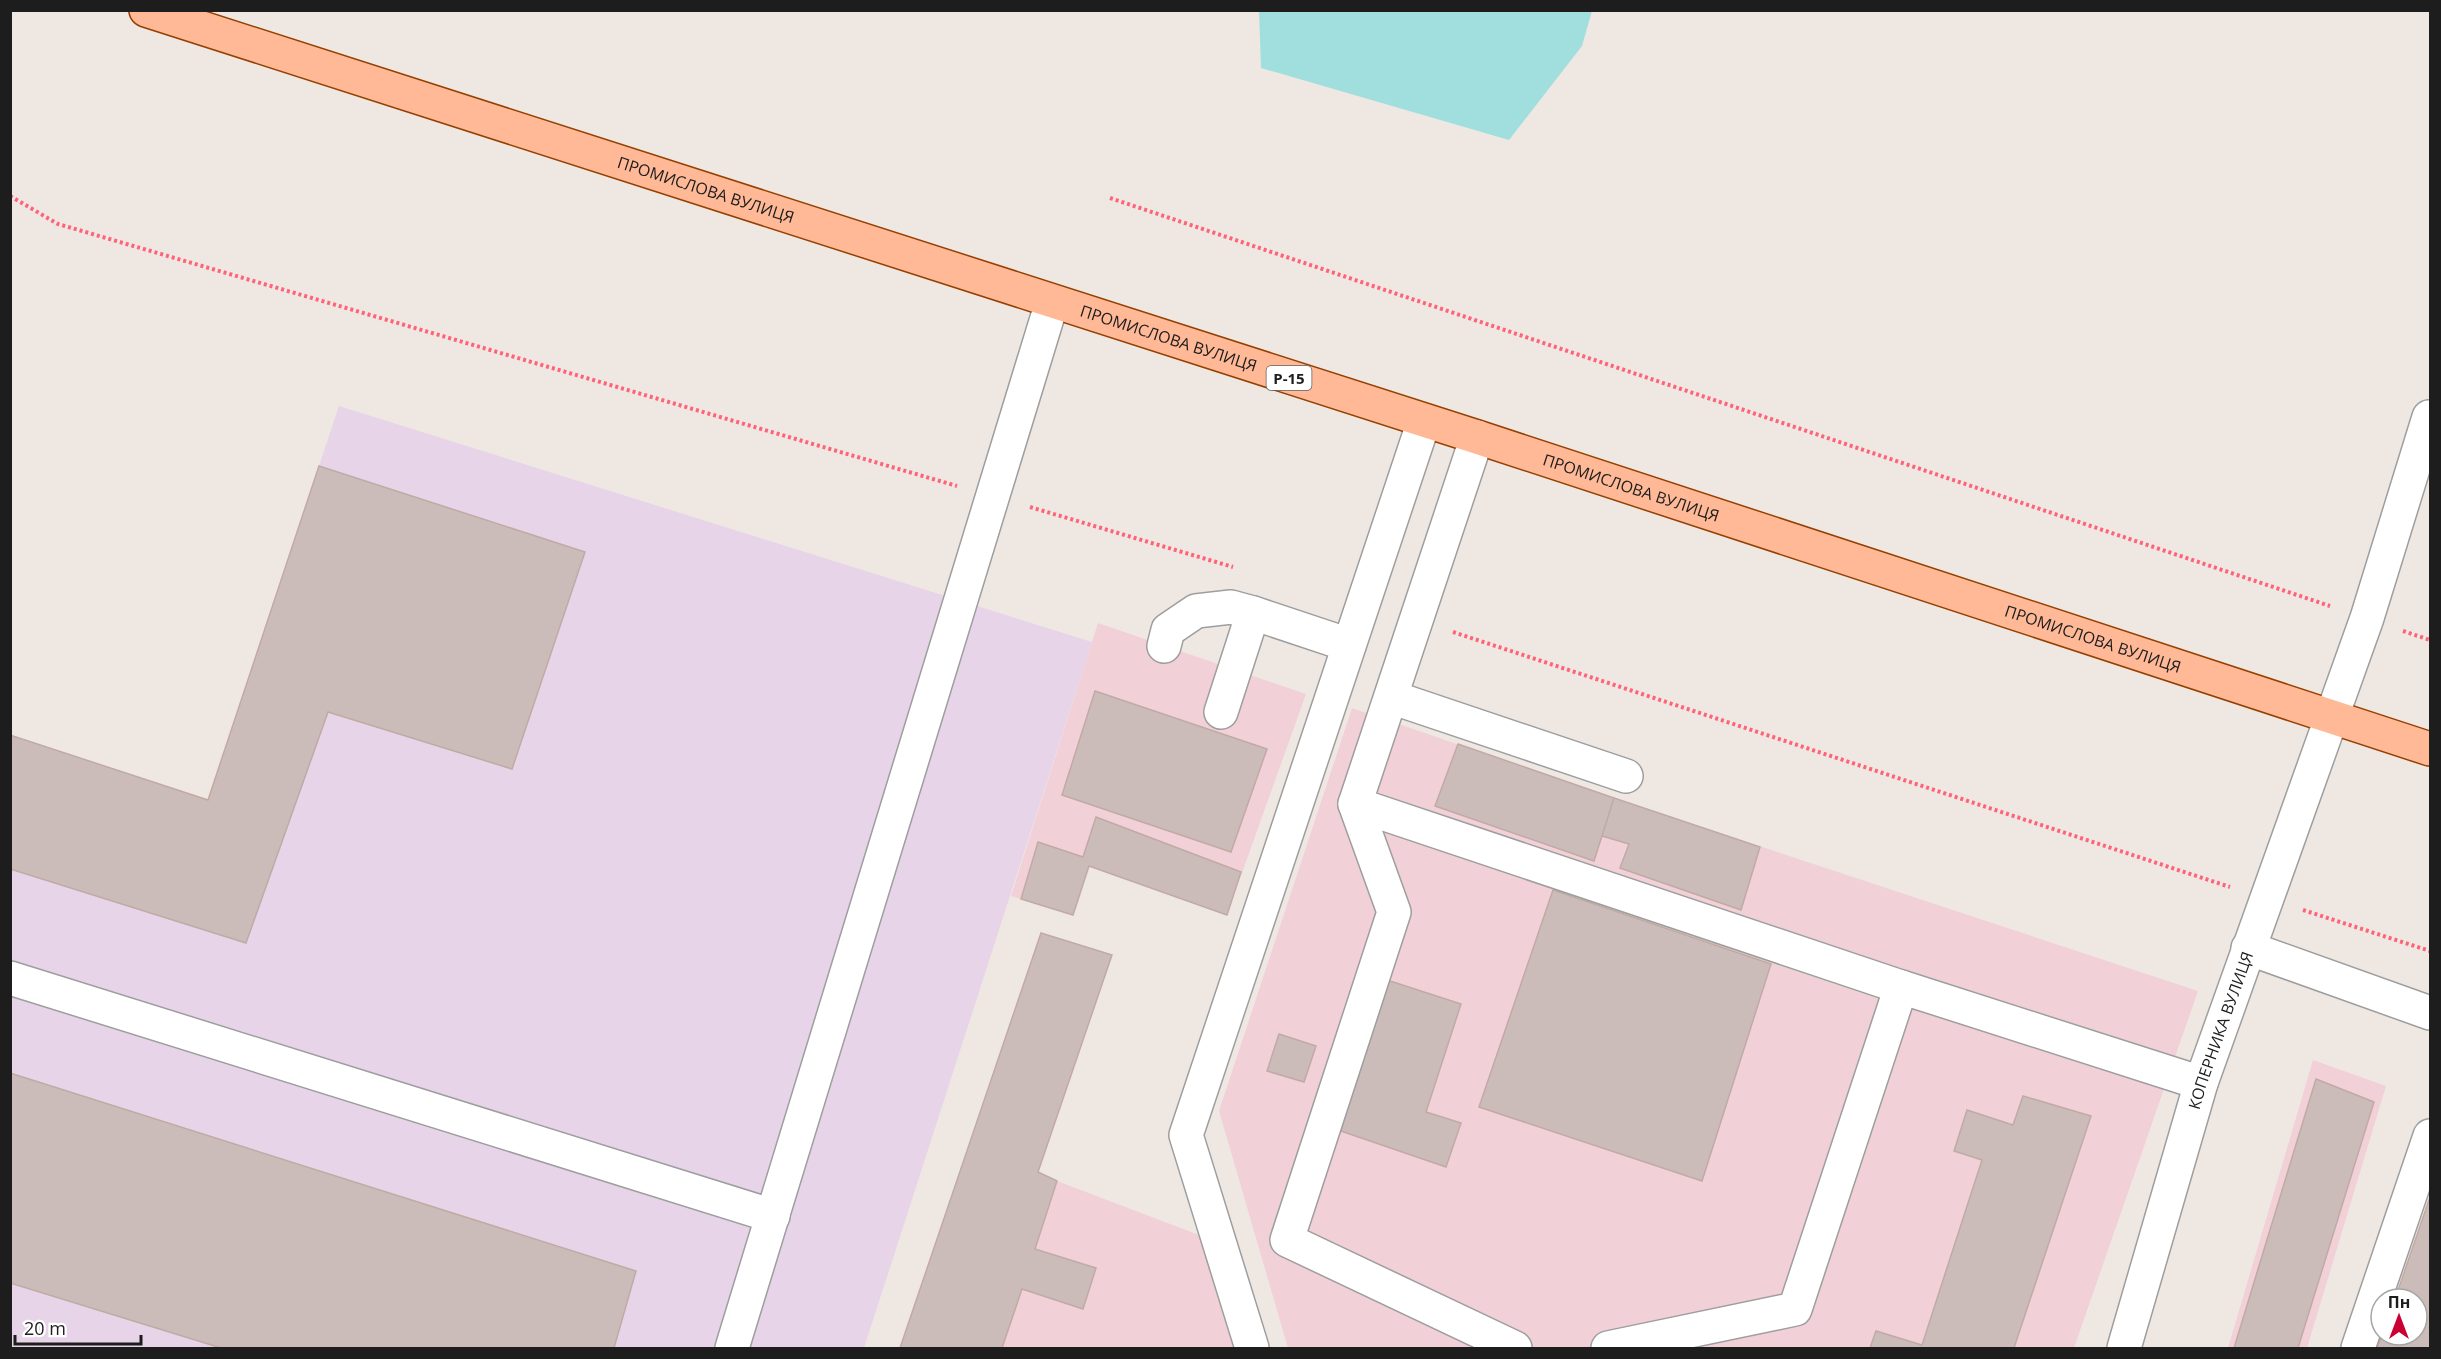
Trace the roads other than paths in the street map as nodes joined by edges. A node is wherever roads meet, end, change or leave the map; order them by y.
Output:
1 (146, 10) edge
2 (1052, 302) junction
3 (2428, 417) dead end
4 (1424, 421) junction
5 (1477, 437) junction
6 (1253, 613) junction
7 (1349, 645) junction
8 (1164, 646) dead end
9 (1391, 697) junction
10 (1221, 712) dead end
11 (2331, 717) junction
12 (2430, 749) edge
13 (1626, 776) dead end
14 (1355, 804) junction
15 (2248, 948) junction
16 (10, 978) edge
17 (1901, 987) junction
18 (2430, 1013) edge
19 (2201, 1083) junction
20 (2430, 1136) edge
21 (773, 1216) junction
22 (732, 1348) edge
23 (1252, 1348) edge
24 (1515, 1348) edge
25 (1608, 1348) edge
26 (2124, 1348) edge
27 (2358, 1348) edge

1 - 2 main road, ПРОМИСЛОВА ВУЛИЦЯ / Р-15
2 - 4 main road, ПРОМИСЛОВА ВУЛИЦЯ / Р-15
2 - 21 lane
3 - 11 lane, КОПЕРНИКА ВУЛИЦЯ
4 - 5 main road, ПРОМИСЛОВА ВУЛИЦЯ / Р-15
4 - 7 lane
5 - 9 lane
5 - 11 main road, ПРОМИСЛОВА ВУЛИЦЯ / Р-15
6 - 7 lane
6 - 8 lane
6 - 10 lane
7 - 23 lane
9 - 13 lane
9 - 14 lane
11 - 12 main road, ПРОМИСЛОВА ВУЛИЦЯ / Р-15
11 - 15 lane, КОПЕРНИКА ВУЛИЦЯ
14 - 17 lane
14 - 24 lane
15 - 18 lane
15 - 19 lane, КОПЕРНИКА ВУЛИЦЯ
16 - 21 lane
17 - 19 lane
17 - 25 lane
19 - 26 lane, КОПЕРНИКА ВУЛИЦЯ
20 - 27 lane
21 - 22 lane

